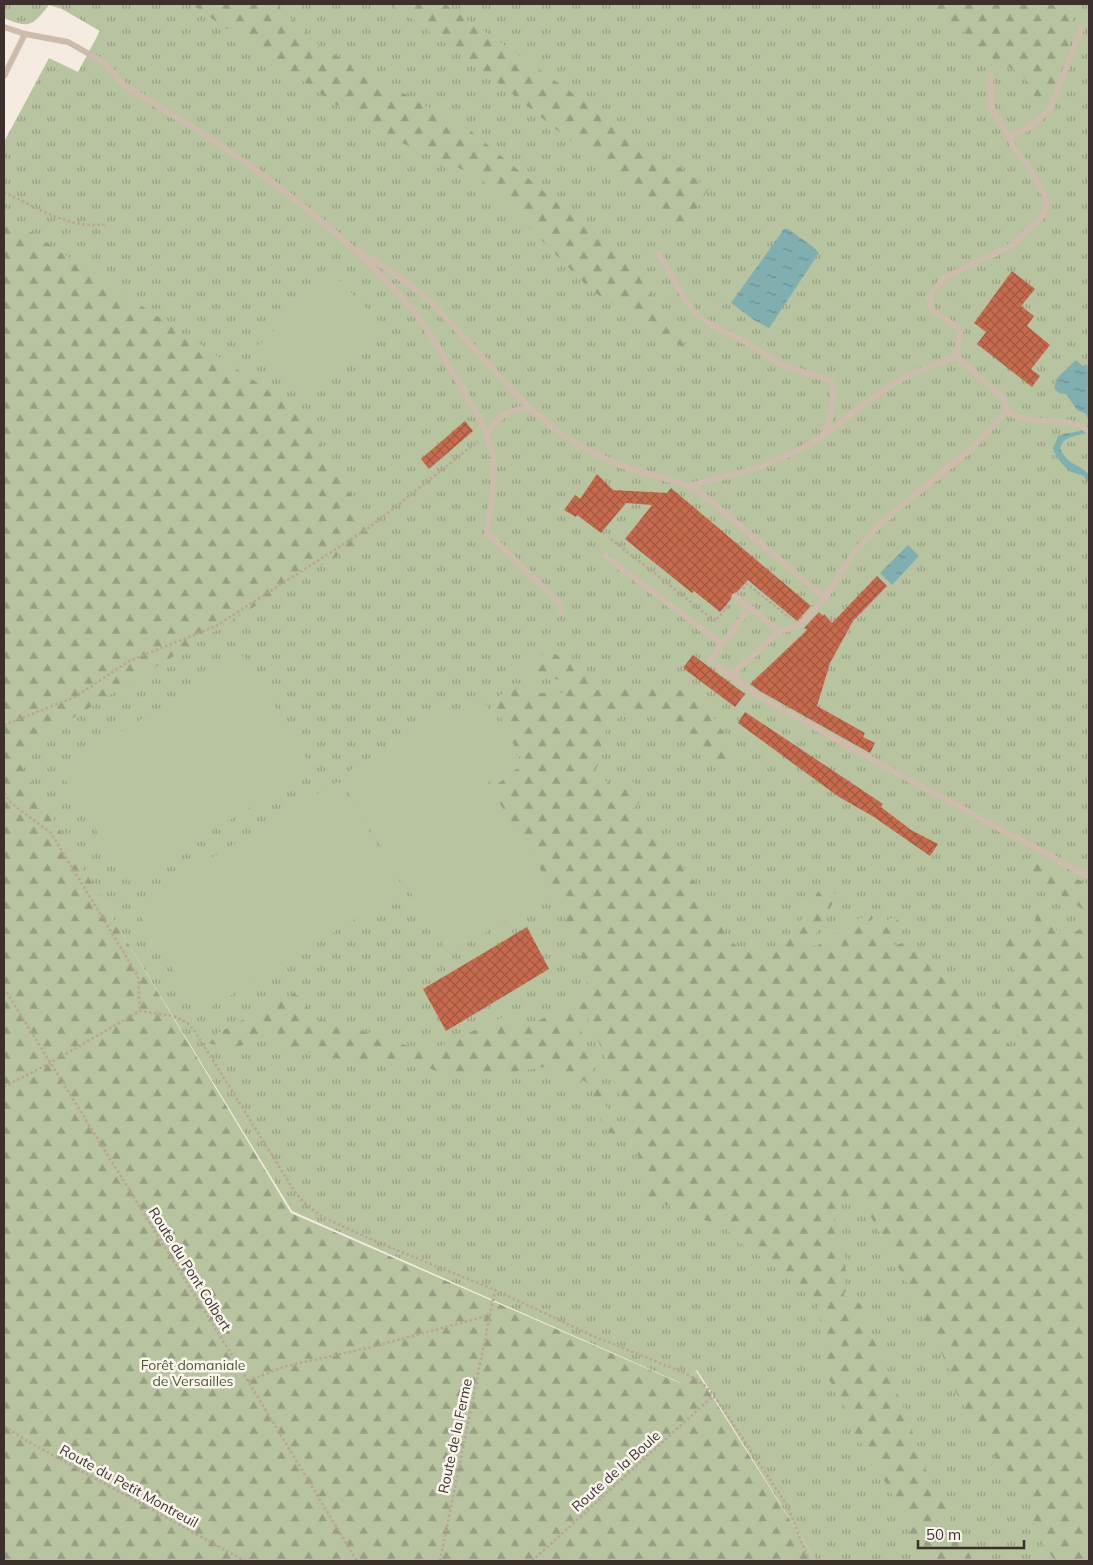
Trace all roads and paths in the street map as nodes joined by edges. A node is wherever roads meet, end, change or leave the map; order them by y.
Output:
1 (4, 27) edge
2 (1082, 27) dead end
3 (25, 34) junction
4 (990, 74) dead end
5 (4, 76) edge
6 (1010, 137) junction
7 (4, 192) edge
8 (107, 224) dead end
9 (347, 242) junction
10 (658, 254) dead end
11 (956, 356) junction
12 (529, 408) junction
13 (1007, 411) junction
14 (1089, 432) edge
15 (486, 435) junction
16 (824, 435) junction
17 (689, 486) junction
18 (611, 540) dead end
19 (606, 556) dead end
20 (736, 597) junction
21 (825, 598) junction
22 (750, 608) junction
23 (562, 613) dead end
24 (800, 626) junction
25 (779, 631) junction
26 (722, 644) junction
27 (731, 676) junction
28 (4, 725) edge
29 (4, 792) edge
30 (1089, 877) edge
31 (4, 988) edge
32 (140, 1011) junction
33 (50, 1064) junction
34 (4, 1087) edge
35 (495, 1290) junction
36 (490, 1315) junction
37 (248, 1381) junction
38 (713, 1396) junction
39 (4, 1426) edge
40 (245, 1561) edge
41 (357, 1561) edge
42 (440, 1561) edge
43 (532, 1561) edge
44 (804, 1561) edge
45 (808, 1561) edge

1 - 3 lane
2 - 6 lane
3 - 5 lane
3 - 9 lane
4 - 6 lane
6 - 11 lane
7 - 8 path
9 - 12 lane
9 - 15 lane
10 - 16 lane
11 - 13 lane
11 - 16 lane
12 - 15 lane
12 - 17 lane
13 - 14 lane
13 - 21 lane
15 - 23 lane
15 - 28 path
16 - 17 lane
17 - 21 lane
18 - 20 path
19 - 26 lane
20 - 22 lane
20 - 24 path
21 - 24 lane
22 - 25 lane
22 - 26 lane
24 - 25 lane
25 - 27 lane
26 - 27 lane
27 - 30 lane
29 - 32 path
31 - 33 path, Route du Pont Colbert
32 - 33 path
32 - 35 path
33 - 34 path
33 - 37 path, Route du Pont Colbert
35 - 36 path, Route de la Ferme
35 - 38 path
36 - 37 path
36 - 42 path, Route de la Ferme
37 - 41 path, Route du Pont Colbert
38 - 43 path, Route de la Boule
38 - 45 path
39 - 40 path, Route du Petit Montreuil
44 - 45 path

